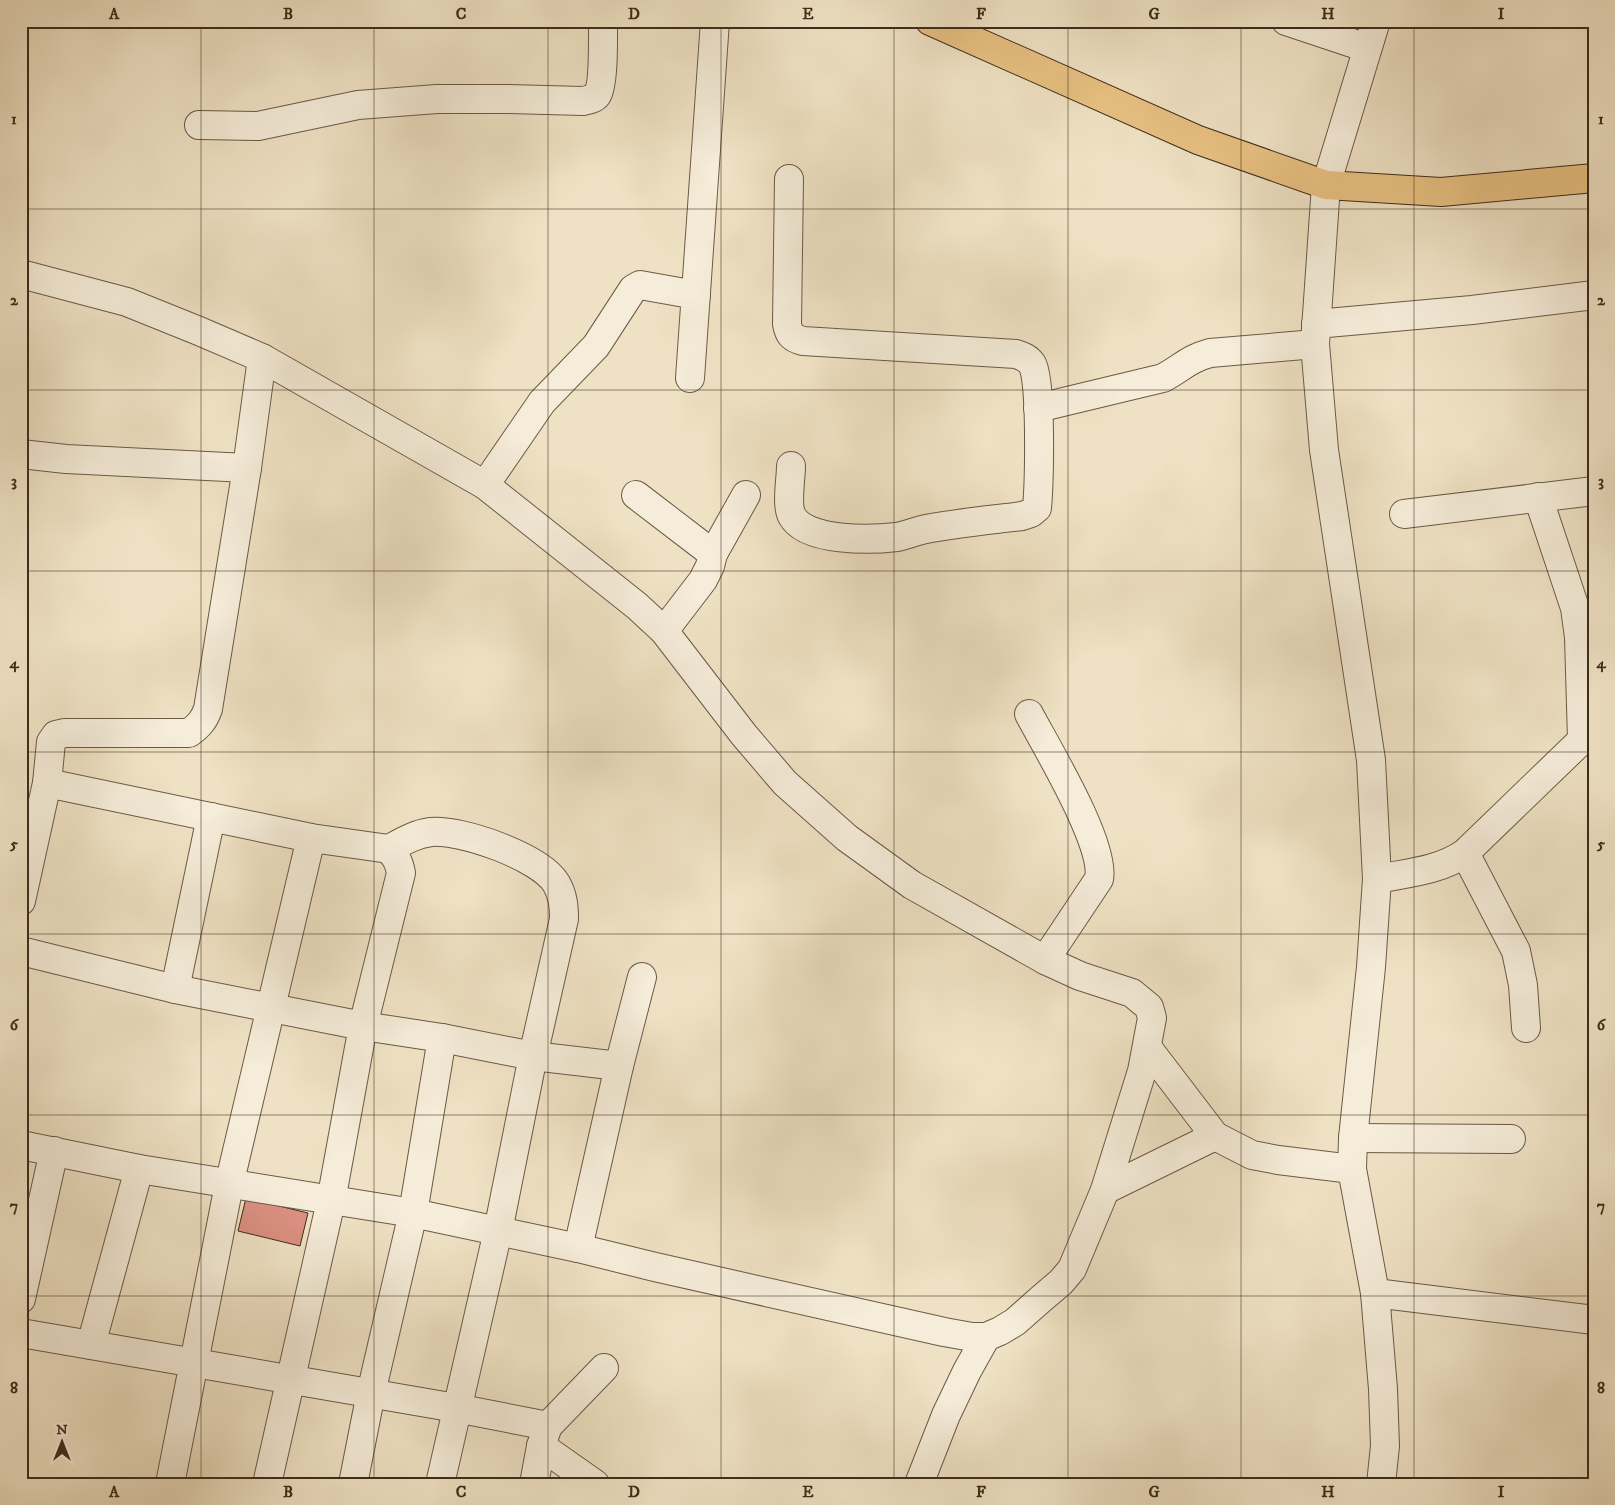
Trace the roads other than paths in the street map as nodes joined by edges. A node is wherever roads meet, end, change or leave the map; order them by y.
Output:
1 (603, 21) edge
2 (715, 21) edge
3 (930, 21) edge
4 (1286, 21) edge
5 (1376, 21) edge
6 (967, 29) edge
7 (1367, 48) junction
8 (199, 125) dead end
9 (1594, 178) edge
10 (789, 180) dead end
11 (1326, 185) junction
12 (21, 274) edge
13 (696, 295) junction
14 (1594, 295) edge
15 (1316, 334) junction
16 (262, 358) junction
17 (690, 378) dead end
18 (1038, 408) junction
19 (21, 454) edge
20 (791, 466) dead end
21 (247, 468) junction
22 (485, 485) junction
23 (1594, 490) edge
24 (636, 495) dead end
25 (746, 495) dead end
26 (1538, 498) junction
27 (1404, 514) dead end
28 (714, 554) junction
29 (664, 631) junction
30 (1030, 714) dead end
31 (1588, 737) edge
32 (47, 783) junction
33 (211, 816) junction
34 (311, 838) junction
35 (389, 849) junction
36 (1465, 853) junction
37 (1377, 879) junction
38 (21, 901) edge
39 (21, 951) edge
40 (1045, 960) junction
41 (642, 977) dead end
42 (175, 989) junction
43 (272, 1008) junction
44 (363, 1026) junction
45 (1526, 1028) dead end
46 (442, 1038) junction
47 (1147, 1047) junction
48 (533, 1056) junction
49 (619, 1066) junction
50 (1214, 1136) junction
51 (1353, 1138) junction
52 (1511, 1139) dead end
53 (21, 1145) edge
54 (54, 1152) junction
55 (139, 1169) junction
56 (1352, 1169) junction
57 (229, 1185) junction
58 (1105, 1190) junction
59 (331, 1201) junction
60 (413, 1213) junction
61 (498, 1231) junction
62 (578, 1248) junction
63 (1374, 1293) junction
64 (21, 1299) edge
65 (1594, 1320) edge
66 (21, 1332) edge
67 (986, 1337) junction
68 (91, 1345) junction
69 (194, 1364) junction
70 (604, 1368) dead end
71 (290, 1380) junction
72 (372, 1393) junction
73 (456, 1408) junction
74 (544, 1436) junction
75 (170, 1484) edge
76 (267, 1484) edge
77 (353, 1484) edge
78 (440, 1484) edge
79 (534, 1484) edge
80 (595, 1484) edge
81 (919, 1484) edge
82 (1381, 1484) edge

1 - 8 street
2 - 13 street
3 - 6 main road
4 - 7 street
5 - 7 street
6 - 11 main road
7 - 11 street
9 - 11 main road
10 - 18 street
11 - 15 street
12 - 16 street
13 - 17 street
13 - 22 street
14 - 15 street
15 - 18 street
15 - 37 street
16 - 21 street
16 - 22 street
18 - 20 street
19 - 21 street
21 - 32 street
22 - 29 street
23 - 26 street
24 - 28 street
25 - 28 street
26 - 27 street
26 - 31 street
28 - 29 street
29 - 40 street
30 - 40 street
31 - 36 street
32 - 33 street
32 - 38 street
33 - 34 street
33 - 42 street
34 - 35 street
34 - 43 street
35 - 44 street
35 - 48 street
36 - 37 street
36 - 45 street
37 - 51 street
39 - 42 street
40 - 47 street
41 - 49 street
42 - 43 street
43 - 44 street
43 - 57 street
44 - 46 street
44 - 59 street
46 - 48 street
46 - 60 street
47 - 50 street
47 - 58 street
48 - 49 street
48 - 61 street
49 - 62 street
50 - 56 street
50 - 58 street
51 - 52 street
51 - 56 street
53 - 54 street
54 - 55 street
54 - 64 street
55 - 57 street
55 - 68 street
56 - 63 street
57 - 59 street
57 - 69 street
58 - 67 street
59 - 60 street
59 - 71 street
60 - 61 street
60 - 72 street
61 - 62 street
61 - 73 street
62 - 67 street
63 - 65 street
63 - 82 street
66 - 68 street
67 - 81 street
68 - 69 street
69 - 71 street
69 - 75 street
70 - 74 street
71 - 72 street
71 - 76 street
72 - 73 street
72 - 77 street
73 - 74 street
73 - 78 street
74 - 79 street
74 - 80 street

